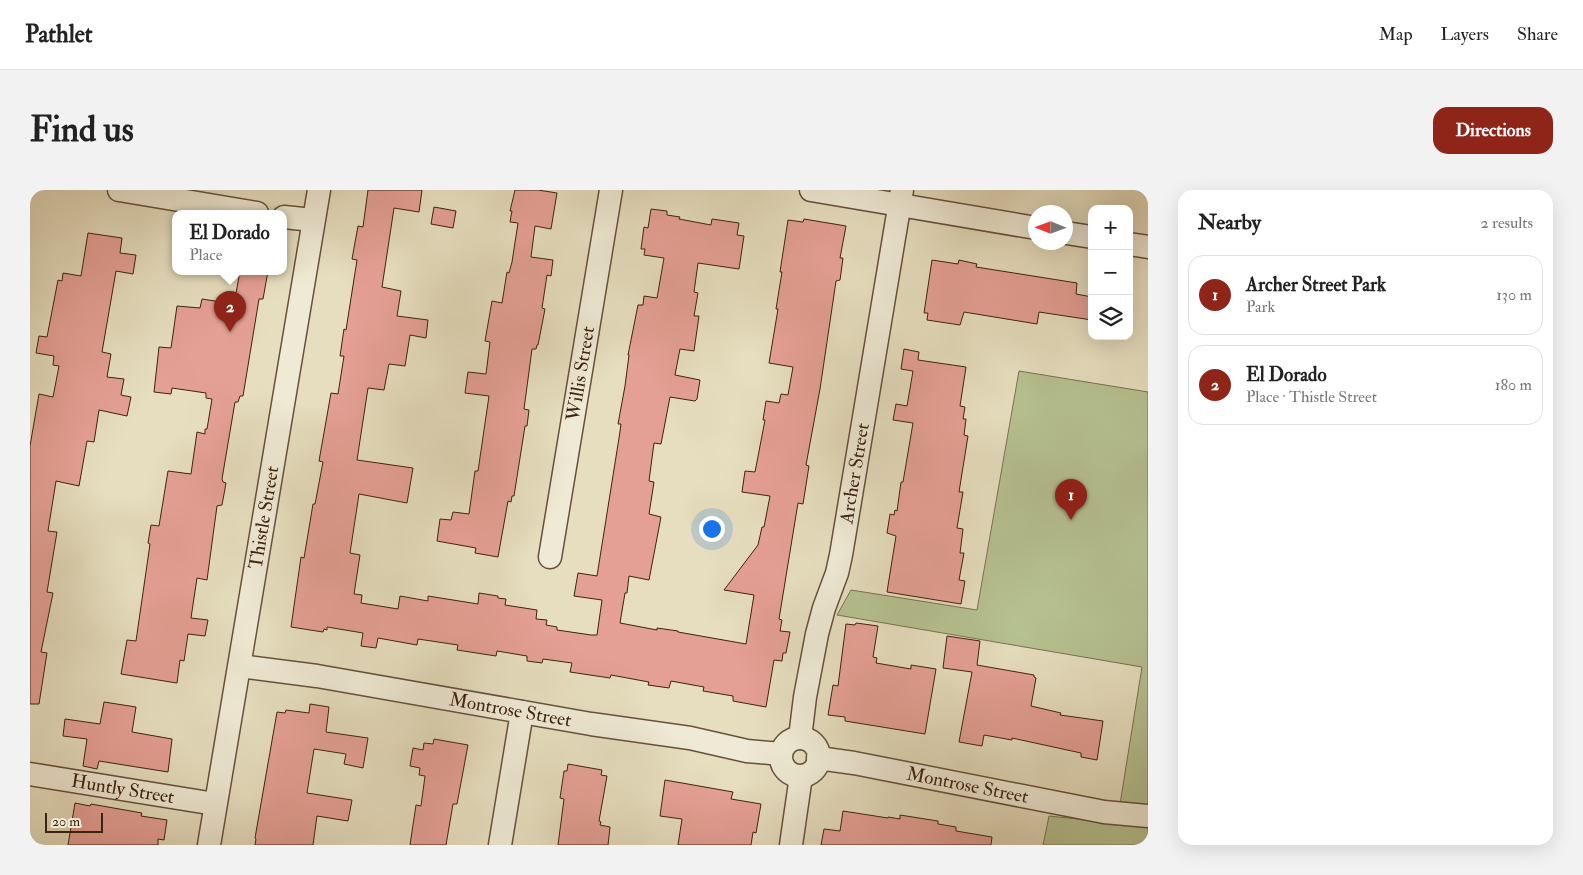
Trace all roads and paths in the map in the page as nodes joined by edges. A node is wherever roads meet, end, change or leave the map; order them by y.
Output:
1 (118, 190) edge
2 (319, 190) edge
3 (611, 190) edge
4 (812, 190) edge
5 (900, 197) edge
6 (239, 210) edge
7 (287, 217) edge
8 (314, 220) junction
9 (1028, 226) edge
10 (1073, 234) edge
11 (1088, 237) edge
12 (1133, 245) edge
13 (1148, 247) edge
14 (550, 558) dead end
15 (240, 666) junction
16 (522, 712) junction
17 (800, 738) junction
18 (781, 754) junction
19 (818, 758) junction
20 (30, 774) edge
21 (801, 776) junction
22 (215, 804) junction
23 (1148, 816) edge
24 (209, 845) edge
25 (500, 845) edge
26 (790, 845) edge

1 - 6 street
2 - 8 street, Thistle Street
3 - 14 street, Willis Street
4 - 5 street
5 - 9 street
5 - 17 street, Archer Street
7 - 8 street
8 - 15 street, Thistle Street
10 - 11 street
12 - 13 street
15 - 16 street, Montrose Street
15 - 22 street, Thistle Street
16 - 18 street, Montrose Street
16 - 25 street
17 - 18 street
17 - 19 street
18 - 21 street
19 - 21 street
19 - 23 street, Montrose Street
20 - 22 street, Huntly Street
21 - 26 street
22 - 24 street, Thistle Street

